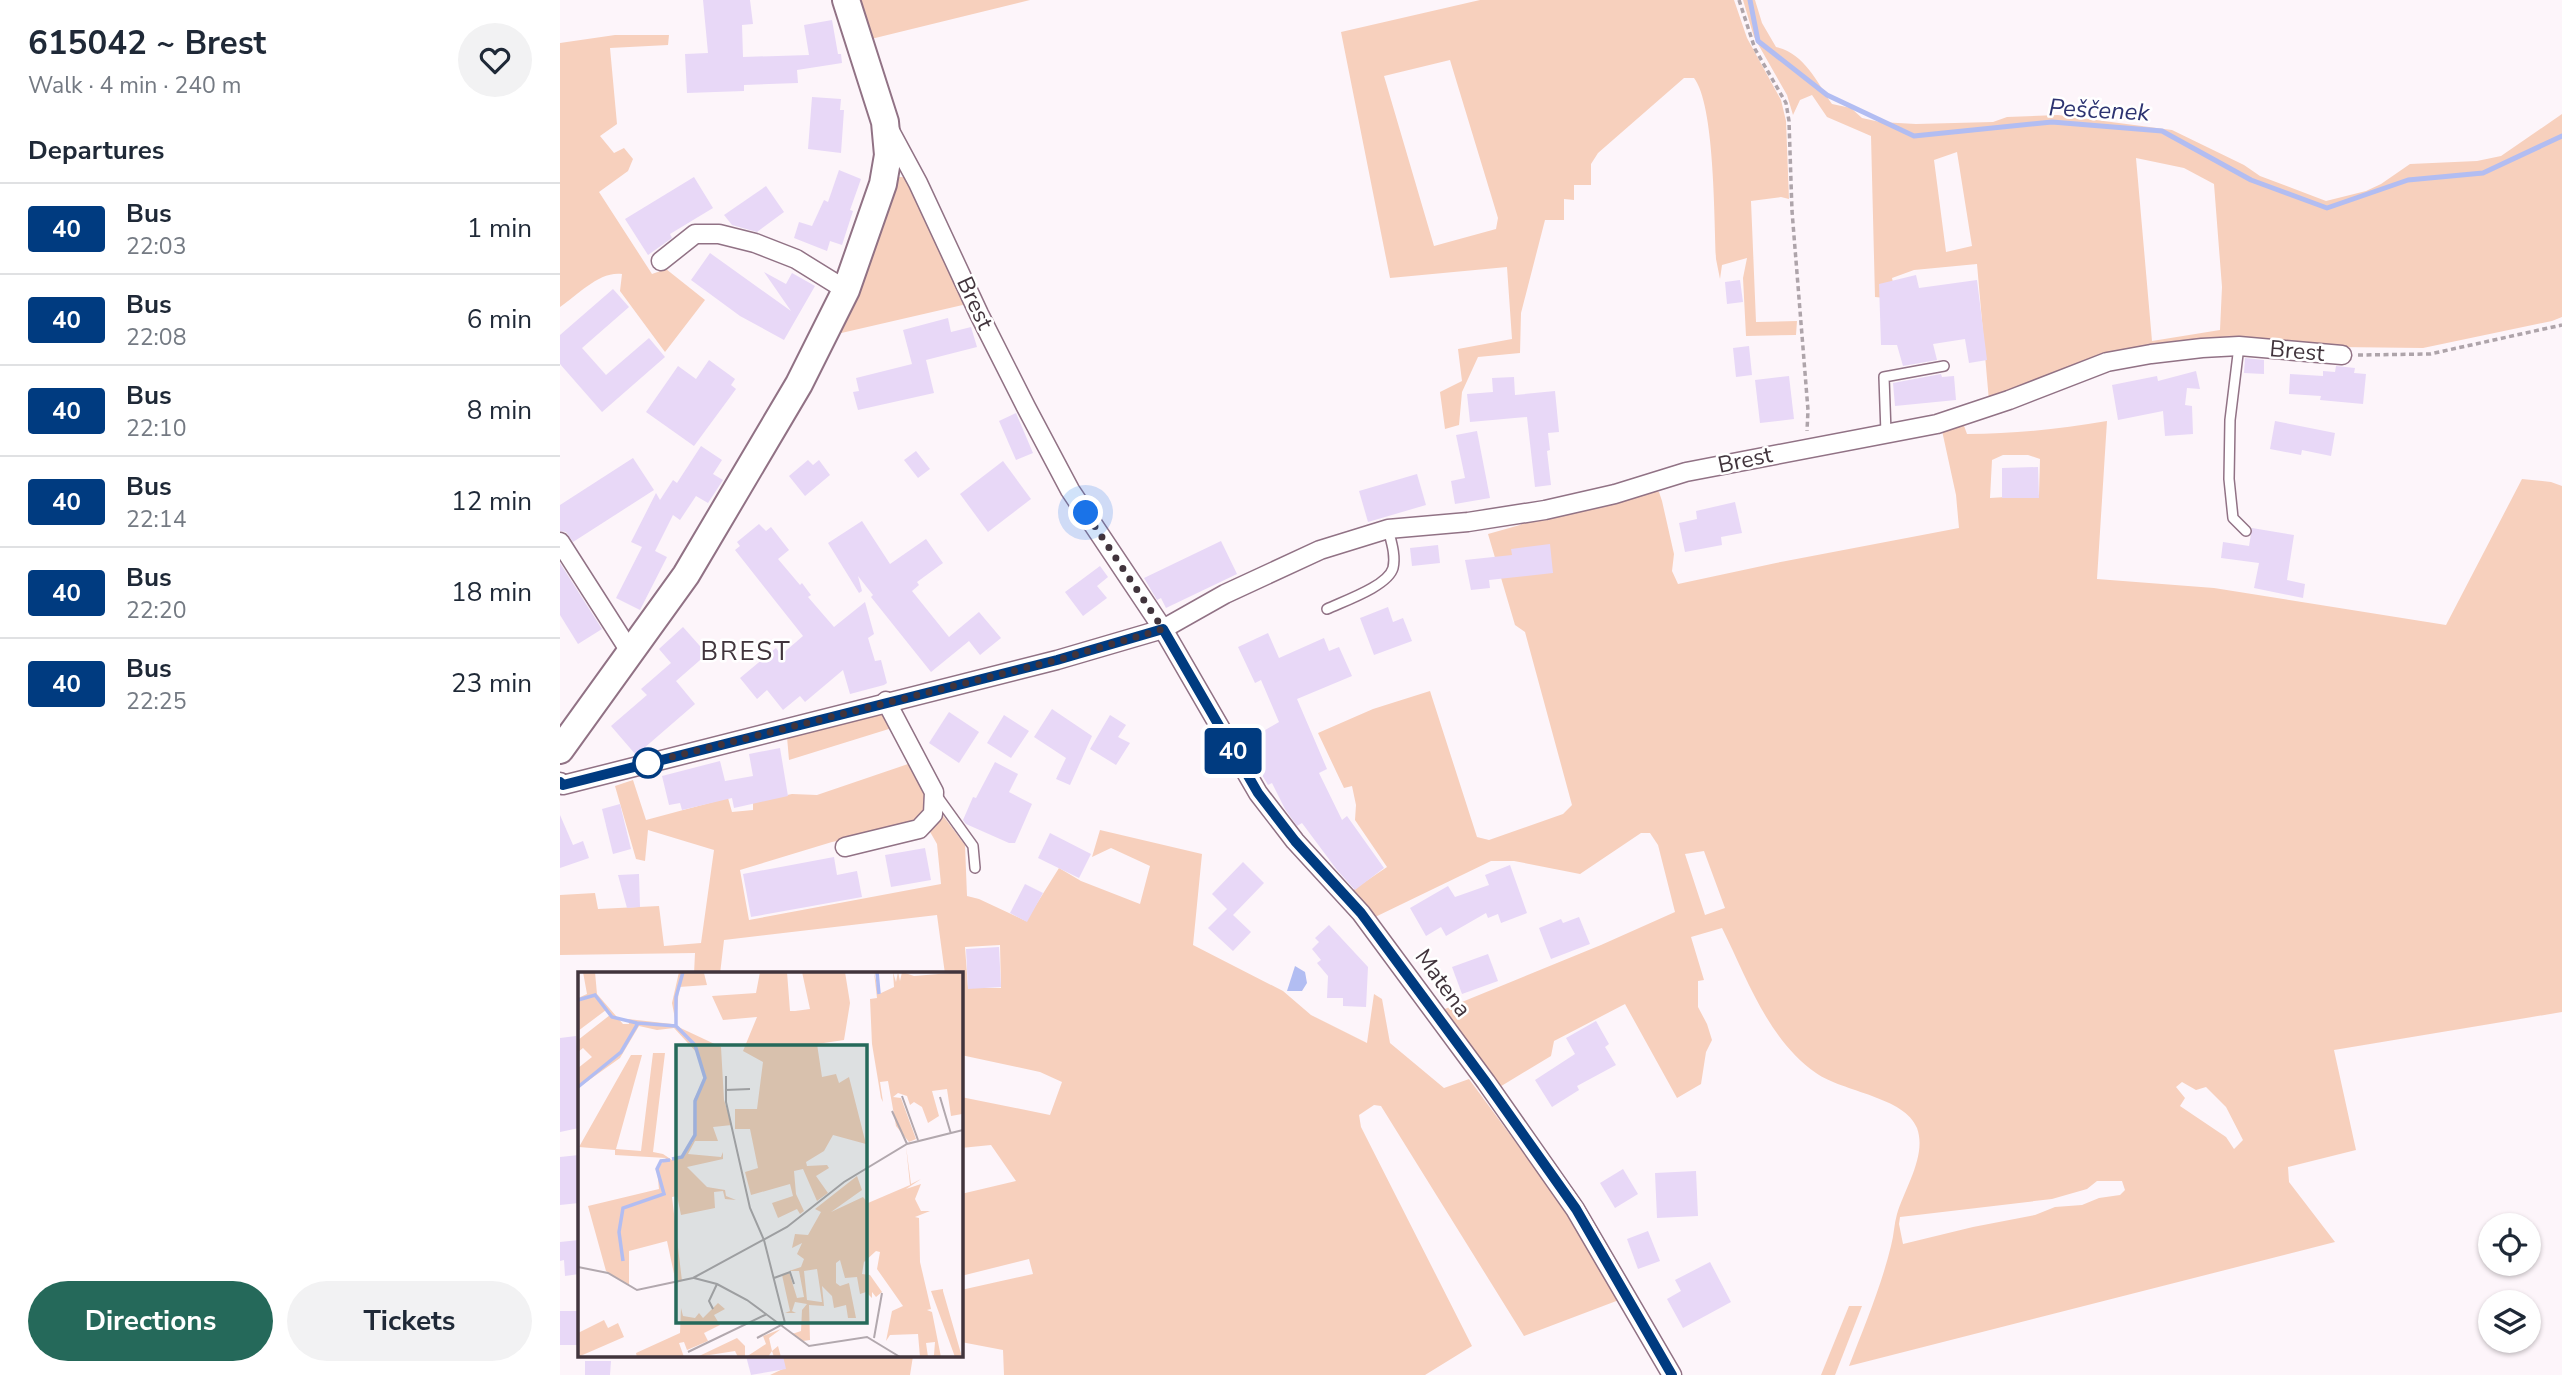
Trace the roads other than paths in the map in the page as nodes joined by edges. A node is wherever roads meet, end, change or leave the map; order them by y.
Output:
1 (846, 0) edge
2 (885, 122) junction
3 (661, 261) dead end
4 (846, 290) junction
5 (2239, 346) junction
6 (2342, 355) road end
7 (1944, 366) dead end
8 (1886, 433) junction
9 (1388, 529) junction
10 (2245, 531) dead end
11 (560, 542) edge
12 (1327, 609) dead end
13 (1163, 629) junction
14 (631, 653) junction
15 (886, 701) junction
16 (560, 750) edge
17 (560, 782) edge
18 (934, 792) junction
19 (845, 846) dead end
20 (975, 868) dead end
21 (1672, 1375) edge

1 - 2 street
2 - 4 street
2 - 13 street, Brest
3 - 4 street
4 - 14 street
5 - 6 street, Brest
5 - 8 street, Brest
5 - 10 lane
7 - 8 lane
8 - 9 street, Brest
9 - 12 lane
9 - 13 street, Brest
11 - 14 street
13 - 15 street, Brest
13 - 21 street, Matena
14 - 16 street
15 - 17 street, Brest
15 - 18 street
18 - 19 street
18 - 20 lane

